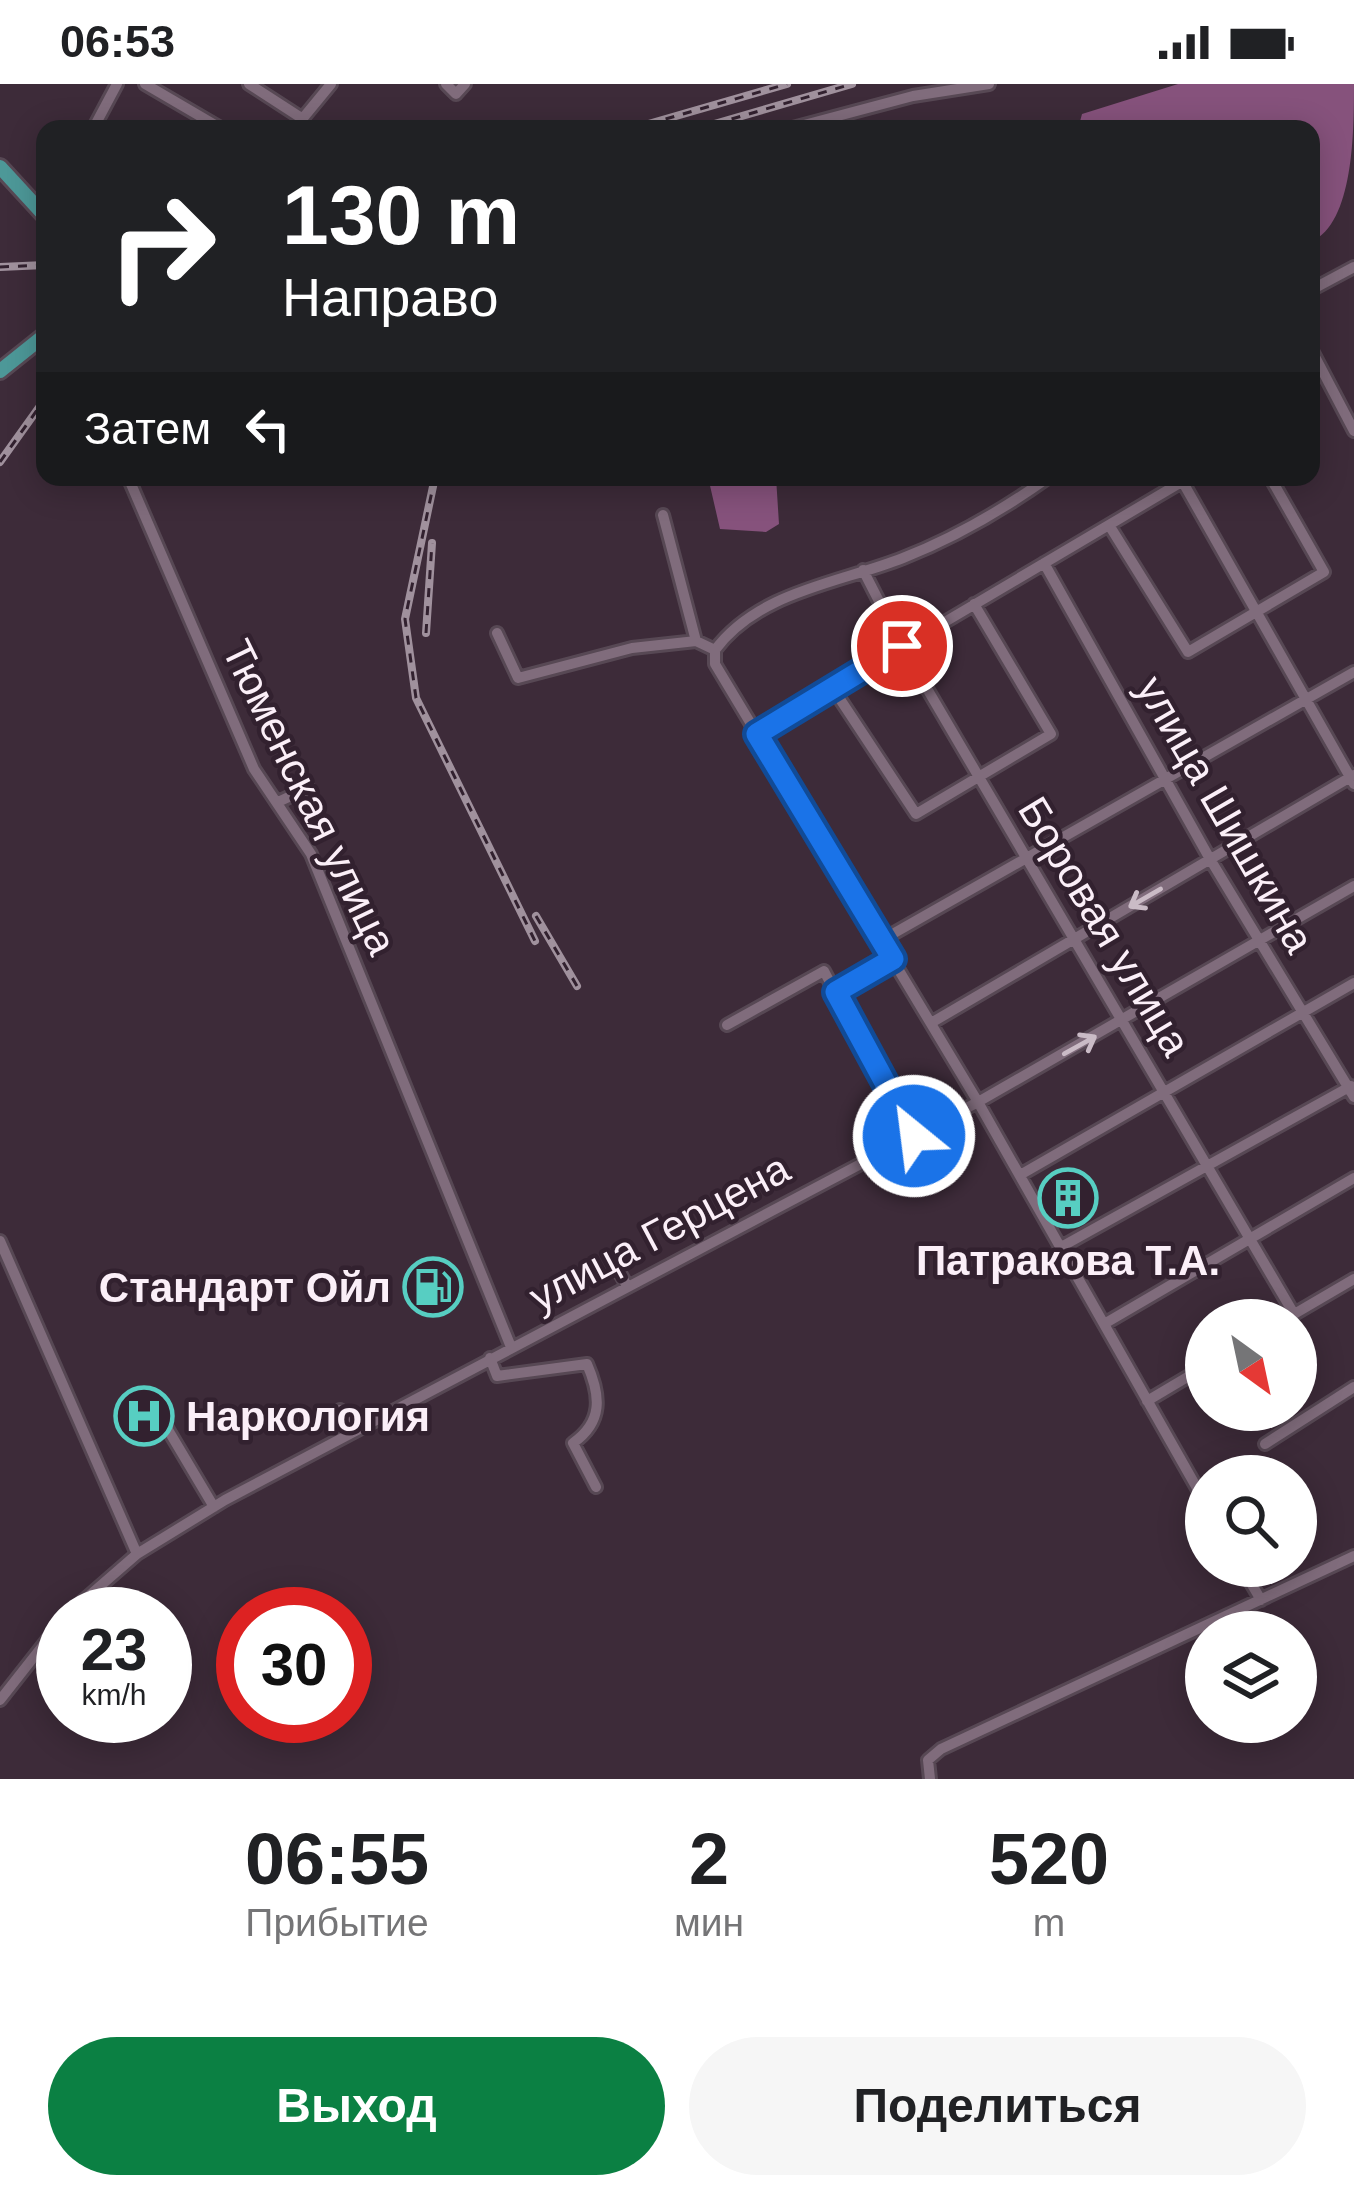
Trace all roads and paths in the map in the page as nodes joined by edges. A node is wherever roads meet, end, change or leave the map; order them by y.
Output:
1 (118, 84) edge
2 (145, 84) edge
3 (249, 84) edge
4 (332, 84) edge
5 (446, 84) edge
6 (989, 84) edge
7 (460, 89) edge
8 (304, 118) joint
9 (98, 120) edge
10 (207, 120) edge
11 (824, 120) edge
12 (0, 166) edge
13 (36, 208) edge
14 (1354, 267) edge
15 (1320, 285) edge
16 (36, 344) edge
17 (1320, 366) edge
18 (0, 371) edge
19 (1354, 431) edge
20 (132, 486) edge
21 (1033, 486) edge
22 (1171, 486) edge
23 (1188, 486) edge
24 (1275, 486) edge
25 (663, 515) dead end
26 (1109, 525) junction
27 (1044, 562) junction
28 (863, 570) junction
29 (974, 604) junction
30 (1258, 615) junction
31 (497, 633) dead end
32 (696, 641) junction
33 (902, 646) junction
34 (715, 650) junction
35 (1354, 672) edge
36 (832, 687) junction
37 (1305, 698) junction
38 (757, 734) junction
39 (978, 778) junction
40 (1353, 779) edge
41 (1166, 781) junction
42 (308, 788) dead end
43 (278, 802) junction
44 (1210, 859) junction
45 (1026, 860) junction
46 (1354, 886) edge
47 (882, 940) junction
48 (1072, 940) junction
49 (1260, 940) junction
50 (893, 959) junction
51 (1354, 983) edge
52 (836, 992) junction
53 (1303, 1012) junction
54 (1124, 1021) junction
55 (931, 1023) junction
56 (727, 1025) dead end
57 (1164, 1090) junction
58 (1352, 1090) edge
59 (978, 1102) junction
60 (914, 1136) junction
61 (1206, 1163) junction
62 (1020, 1175) junction
63 (1354, 1178) edge
64 (1250, 1238) junction
65 (0, 1241) edge
66 (1060, 1247) junction
67 (611, 1257) dead end
68 (1354, 1279) edge
69 (627, 1286) junction
70 (1280, 1299) edge
71 (1317, 1301) edge
72 (1104, 1324) junction
73 (511, 1347) junction
74 (490, 1358) junction
75 (1185, 1379) edge
76 (1354, 1387) edge
77 (1148, 1401) junction
78 (125, 1407) dead end
79 (340, 1410) dead end
80 (352, 1432) junction
81 (1264, 1444) dead end
82 (1185, 1467) edge
83 (596, 1487) dead end
84 (214, 1507) junction
85 (137, 1554) junction
86 (1354, 1556) edge
87 (100, 1587) edge
88 (1253, 1587) edge
89 (1261, 1600) junction
90 (36, 1655) edge
91 (0, 1700) edge
92 (929, 1779) edge

1 - 9 street
2 - 10 street
3 - 8 street
4 - 8 street
5 - 7 street
6 - 11 street
12 - 13 main road
14 - 15 street
16 - 18 main road
17 - 19 street
20 - 43 street, Тюменская улица
21 - 28 street
22 - 26 street
23 - 30 street
24 - 30 street
25 - 32 street
26 - 27 street
26 - 30 street
27 - 29 street
27 - 41 street, улица Шишкина
28 - 33 street, Боровая улица
28 - 34 street
29 - 33 street
29 - 39 street
30 - 37 street
31 - 32 street
32 - 34 street
33 - 36 street
33 - 39 street, Боровая улица
34 - 38 street
35 - 37 street
36 - 38 street
36 - 39 street
37 - 40 street
37 - 41 street
38 - 47 street
39 - 45 street, Боровая улица
40 - 44 street
41 - 44 street, улица Шишкина
41 - 45 street
42 - 43 street
43 - 73 street, Тюменская улица
44 -> 48 street
44 - 49 street, улица Шишкина
45 - 47 street
45 - 48 street, Боровая улица
46 - 49 street, улица Герцена
47 - 50 street
48 - 54 street, Боровая улица
48 - 55 street
49 - 53 street, улица Шишкина
49 - 54 street, улица Герцена
50 - 52 street
50 - 55 street
51 - 53 street
52 - 56 street
52 - 60 street
53 - 57 street
53 - 58 street, улица Шишкина
54 - 57 street, Боровая улица
59 -> 54 street, улица Герцена
55 - 59 street
57 - 61 street, Боровая улица
57 - 62 street
58 - 61 street
59 - 60 street, улица Герцена
59 - 62 street
60 - 69 street, улица Герцена
61 - 64 street, Боровая улица
61 - 66 street
62 - 66 street
63 - 64 street
64 - 70 street, Боровая улица
64 - 72 street
65 - 85 street
66 - 72 street
67 - 69 street
68 - 71 street
69 - 73 street, улица Герцена
72 - 77 street
73 - 74 street, улица Герцена
74 - 80 street, улица Герцена
74 - 83 street
75 - 77 street
76 - 81 street
77 - 82 street
78 - 84 street
79 - 80 street
80 - 84 street, улица Герцена
84 - 85 street, улица Герцена
85 - 87 street, улица Герцена
86 - 89 street
88 - 89 street
89 - 92 street
90 - 91 street, улица Герцена

